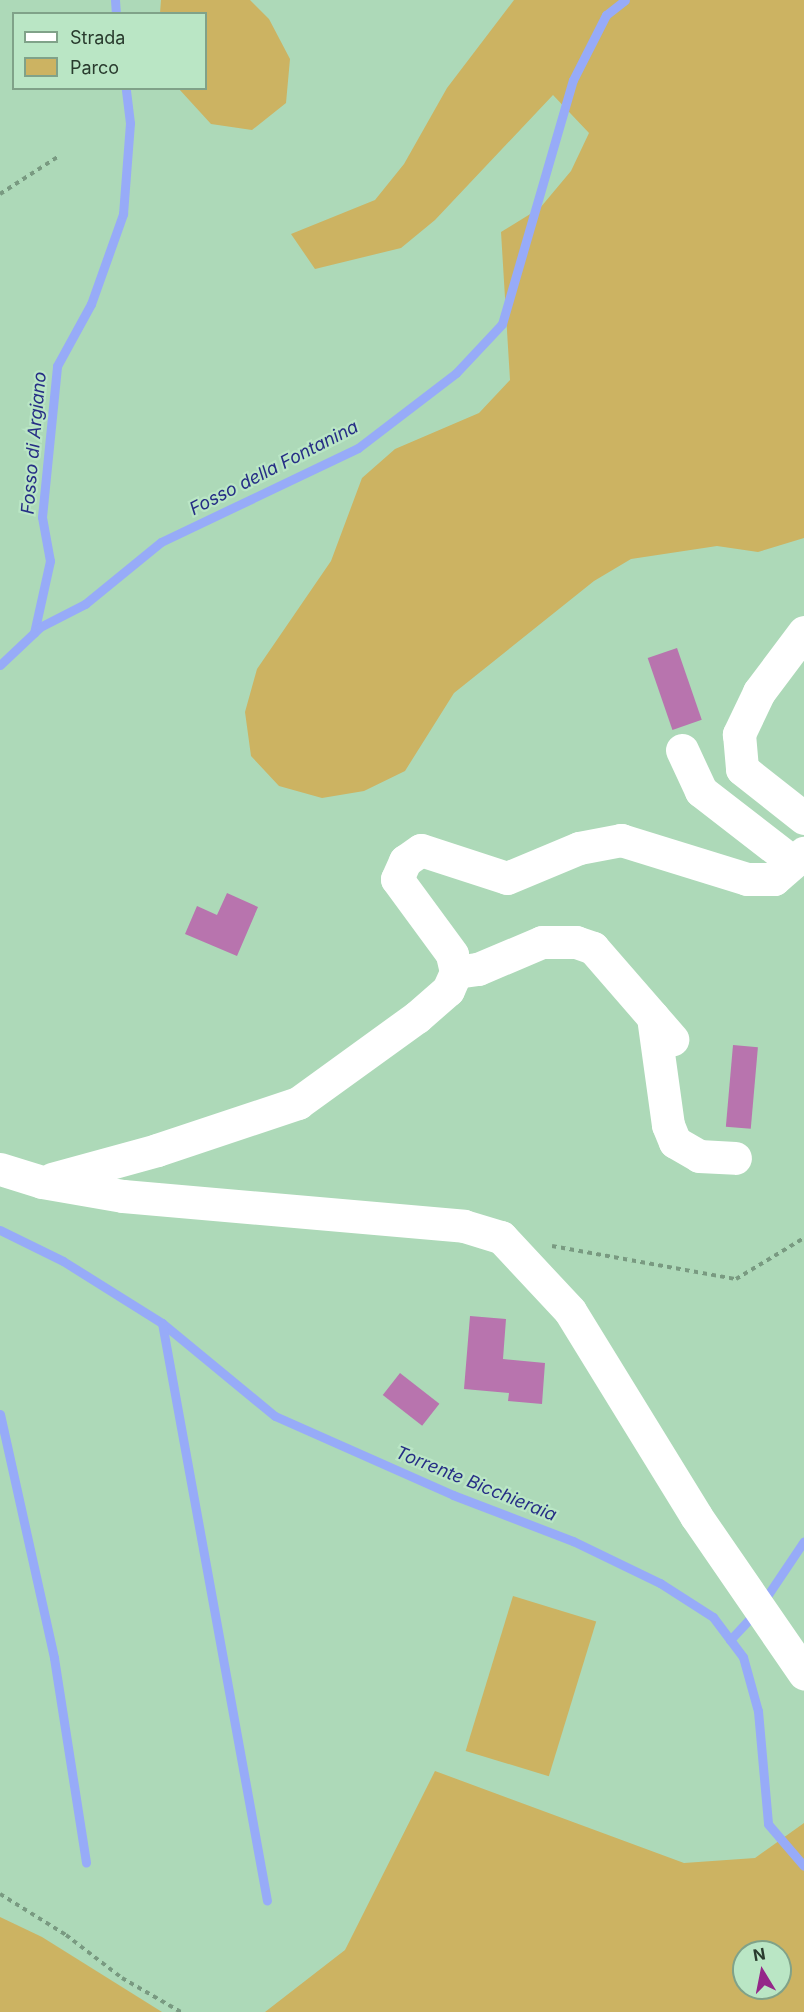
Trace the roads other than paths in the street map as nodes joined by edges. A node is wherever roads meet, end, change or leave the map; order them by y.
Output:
1 (804, 633) edge
2 (682, 750) dead end
3 (804, 818) edge
4 (799, 857) edge
5 (456, 972) junction
6 (735, 1158) dead end
7 (0, 1169) edge
8 (42, 1182) junction
9 (804, 1673) edge

1 - 3 street
2 - 4 street
4 - 5 street
5 - 6 street
5 - 8 street
7 - 8 street
8 - 9 street

